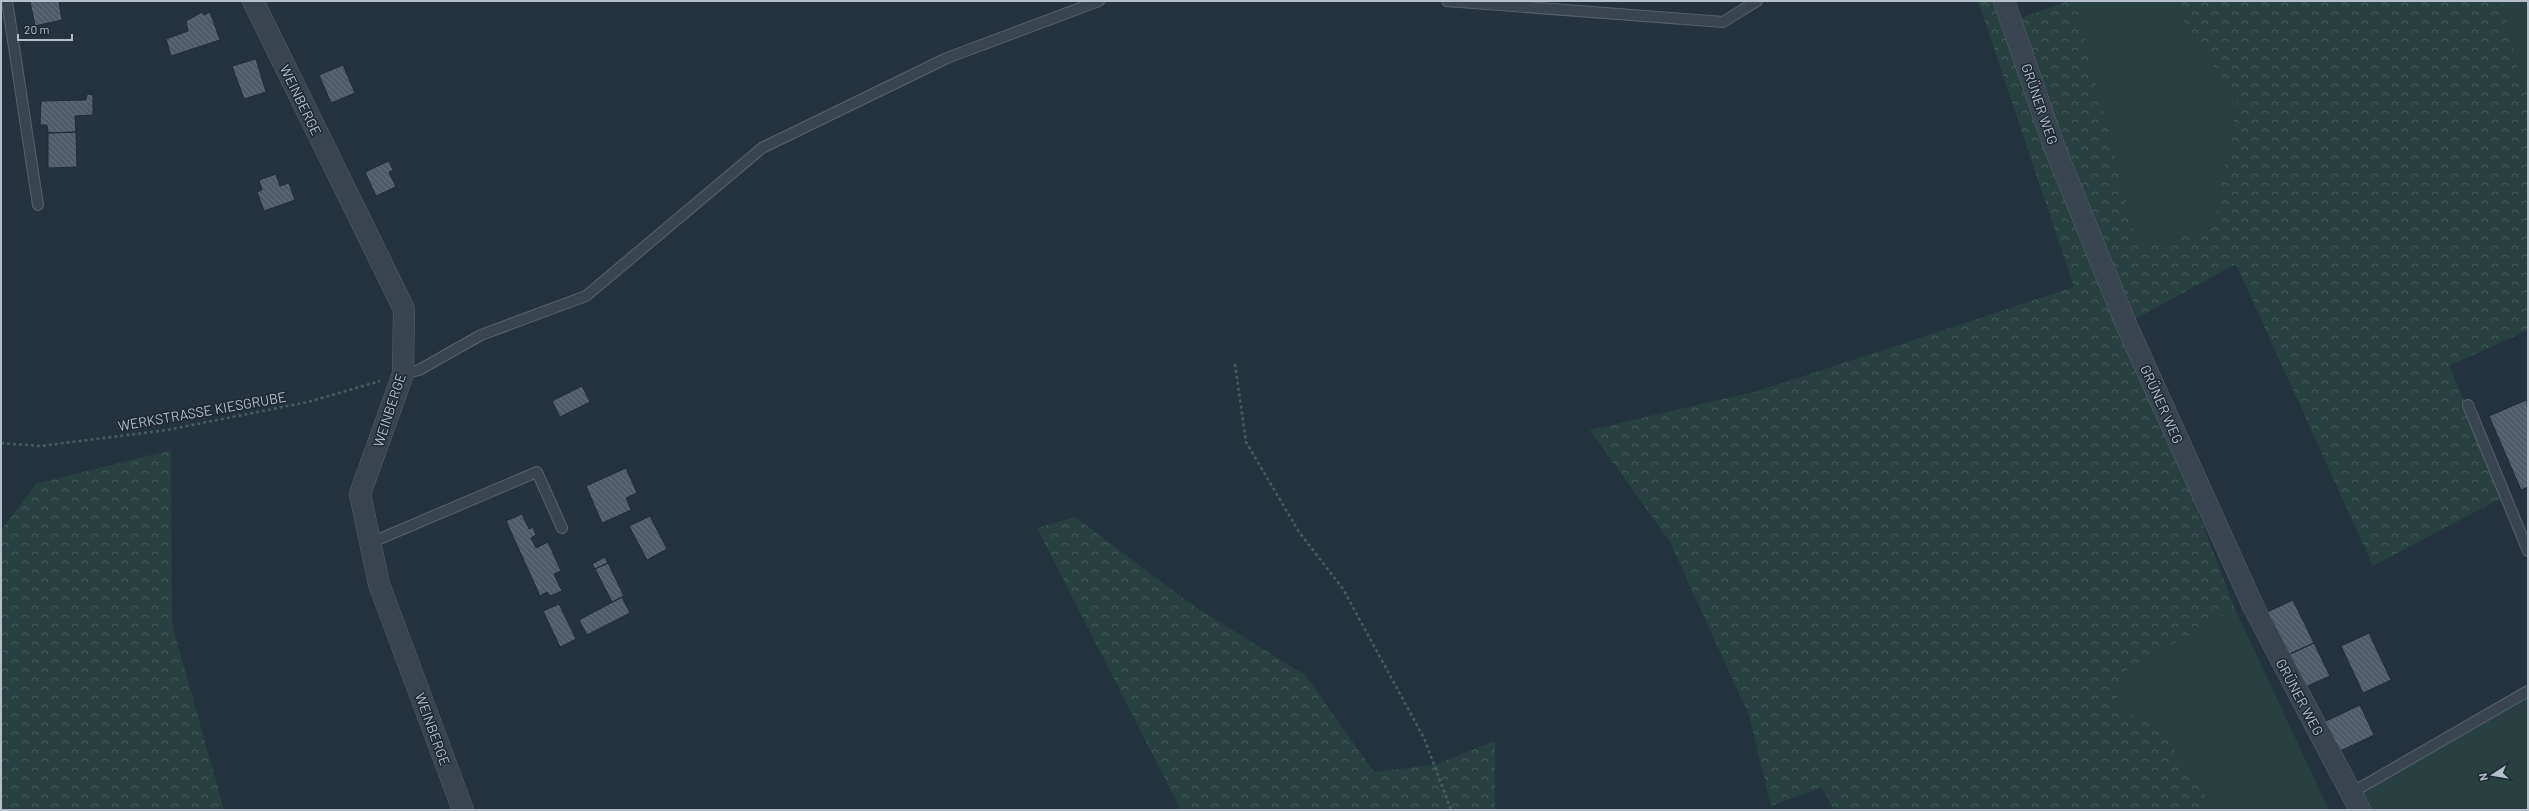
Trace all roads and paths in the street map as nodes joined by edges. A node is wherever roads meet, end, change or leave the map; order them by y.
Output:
1 (6, 1) edge
2 (253, 1) edge
3 (1099, 1) edge
4 (1447, 1) edge
5 (1757, 1) edge
6 (2005, 1) edge
7 (38, 205) dead end
8 (1235, 364) dead end
9 (403, 374) junction
10 (2468, 405) dead end
11 (1, 443) edge
12 (562, 528) dead end
13 (370, 543) junction
14 (2528, 551) edge
15 (2528, 691) edge
16 (2355, 801) edge
17 (463, 810) edge
18 (1452, 810) edge

1 - 7 lane
2 - 9 street, WEINBERGE
3 - 9 lane
4 - 5 lane
6 - 16 street, GRÜNER WEG
8 - 18 path
9 - 11 path, WERKSTRASSE KIESGRUBE
9 - 13 street, WEINBERGE
10 - 14 lane
12 - 13 lane
13 - 17 street, WEINBERGE
15 - 16 lane, GRÜNER WEG

